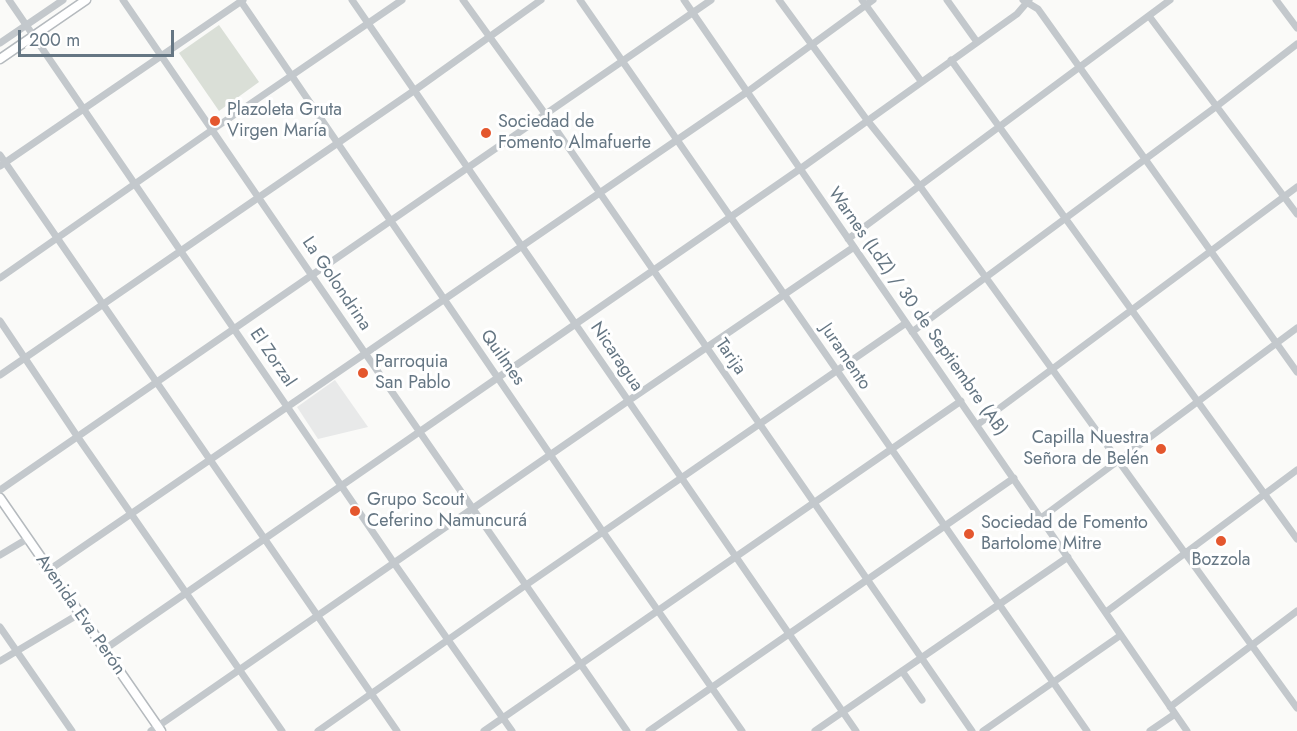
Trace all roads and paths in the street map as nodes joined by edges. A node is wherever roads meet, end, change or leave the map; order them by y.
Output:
1 (9, 0) edge
2 (63, 0) edge
3 (86, 0) edge
4 (123, 0) edge
5 (242, 0) edge
6 (352, 0) edge
7 (402, 0) edge
8 (463, 0) edge
9 (541, 0) edge
10 (580, 0) edge
11 (684, 0) edge
12 (711, 0) edge
13 (779, 0) edge
14 (873, 0) edge
15 (947, 0) edge
16 (1170, 0) edge
17 (1276, 0) edge
18 (1027, 1) edge
19 (864, 3) edge
20 (693, 13) junction
21 (1149, 16) junction
22 (369, 24) junction
23 (26, 25) junction
24 (1297, 28) edge
25 (34, 36) junction
26 (490, 37) junction
27 (977, 42) junction
28 (0, 43) edge
29 (1297, 44) edge
30 (812, 45) junction
31 (162, 57) junction
32 (0, 59) edge
33 (951, 60) junction
34 (623, 62) junction
35 (1079, 67) junction
36 (292, 76) junction
37 (921, 81) junction
38 (415, 90) junction
39 (747, 92) junction
40 (1217, 106) junction
41 (84, 109) junction
42 (546, 115) junction
43 (867, 120) junction
44 (999, 126) junction
45 (212, 130) junction
46 (676, 139) junction
47 (337, 143) junction
48 (0, 154) edge
49 (1145, 159) junction
50 (3, 164) edge
51 (468, 168) junction
52 (800, 169) junction
53 (135, 185) junction
54 (919, 185) junction
55 (1297, 187) edge
56 (598, 192) junction
57 (258, 197) junction
58 (1284, 197) junction
59 (1297, 214) edge
60 (730, 217) junction
61 (1064, 219) junction
62 (390, 221) junction
63 (56, 239) junction
64 (848, 239) junction
65 (521, 245) junction
66 (854, 247) junction
67 (180, 250) junction
68 (1211, 252) junction
69 (652, 270) junction
70 (312, 275) junction
71 (0, 278) edge
72 (985, 278) junction
73 (784, 294) junction
74 (443, 298) junction
75 (102, 305) junction
76 (1131, 311) junction
77 (0, 321) edge
78 (906, 323) junction
79 (575, 324) junction
80 (1297, 328) edge
81 (234, 329) junction
82 (912, 332) junction
83 (1276, 343) junction
84 (706, 348) junction
85 (365, 353) junction
86 (24, 358) junction
87 (1052, 369) junction
88 (837, 372) junction
89 (1297, 372) edge
90 (0, 375) edge
91 (497, 377) junction
92 (156, 382) junction
93 (628, 400) junction
94 (961, 401) junction
95 (1197, 402) junction
96 (287, 407) junction
97 (760, 425) junction
98 (977, 425) junction
99 (419, 431) junction
100 (77, 436) junction
101 (891, 450) junction
102 (550, 454) junction
103 (210, 461) junction
104 (1118, 462) junction
105 (1297, 470) edge
106 (681, 478) junction
107 (1014, 478) junction
108 (342, 485) junction
109 (0, 490) edge
110 (1264, 494) junction
111 (0, 498) edge
112 (814, 503) junction
113 (473, 508) junction
114 (132, 514) junction
115 (1041, 518) junction
116 (945, 527) junction
117 (603, 532) junction
118 (27, 539) junction
119 (264, 539) junction
120 (1297, 539) edge
121 (1184, 552) junction
122 (0, 555) edge
123 (736, 556) junction
124 (1068, 557) junction
125 (394, 562) junction
126 (49, 570) junction
127 (867, 580) junction
128 (526, 585) junction
129 (186, 592) junction
130 (999, 605) junction
131 (658, 609) junction
132 (1297, 611) edge
133 (1106, 612) junction
134 (79, 614) junction
135 (317, 617) junction
136 (0, 627) edge
137 (790, 634) junction
138 (1121, 635) junction
139 (449, 640) junction
140 (1252, 645) junction
141 (105, 649) junction
142 (17, 651) junction
143 (921, 658) junction
144 (0, 661) edge
145 (580, 664) junction
146 (240, 670) junction
147 (902, 671) junction
148 (1053, 682) junction
149 (711, 688) junction
150 (371, 694) junction
151 (922, 700) dead end
152 (1297, 708) edge
153 (1173, 711) junction
154 (843, 712) junction
155 (503, 718) junction
156 (157, 730) edge
157 (72, 731) edge
158 (282, 731) edge
159 (318, 731) edge
160 (397, 731) edge
161 (484, 731) edge
162 (512, 731) edge
163 (627, 731) edge
164 (649, 731) edge
165 (742, 731) edge
166 (816, 731) edge
167 (856, 731) edge
168 (972, 731) edge
169 (983, 731) edge
170 (1087, 731) edge
171 (1150, 731) edge
172 (1187, 731) edge

1 - 23 street, El Zorzal
2 - 23 street
3 - 25 main road
4 - 31 street, La Golondrina
5 - 31 street
5 - 36 street, Quilmes
6 - 22 street, Nicaragua
7 - 22 street
8 - 26 street, Tarija
9 - 26 street
10 - 34 street, Juramento
11 - 20 street, Warnes (LdZ) / 30 de Septiembre (AB)
12 - 20 street
13 - 30 street
14 - 19 street
15 - 27 street
16 - 21 street
17 - 24 street
18 - 27 street
18 - 35 street
19 - 30 street
19 - 37 street
20 - 34 street
20 - 39 street, Warnes (LdZ) / 30 de Septiembre (AB)
21 - 35 street
21 - 40 street
22 - 36 street
22 - 38 street, Nicaragua
23 - 25 street, El Zorzal
23 - 28 street
25 - 32 main road
25 - 41 street, El Zorzal
26 - 38 street
26 - 42 street, Tarija
27 - 33 street
29 - 40 street
30 - 39 street
30 - 43 street
31 - 41 street
31 - 45 street, La Golondrina
33 - 37 street
33 - 44 street
34 - 42 street
34 - 46 street, Juramento
35 - 44 street
35 - 49 street
36 - 45 street
36 - 47 street, Quilmes
37 - 43 street
38 - 47 street
38 - 51 street, Nicaragua
39 - 46 street
39 - 52 street, Warnes (LdZ) / 30 de Septiembre (AB)
40 - 49 street
40 - 58 street
41 - 50 street
41 - 53 street, El Zorzal
42 - 51 street
42 - 56 street, Tarija
43 - 52 street
43 - 54 street
44 - 54 street
44 - 61 street
45 - 53 street
45 - 57 street, La Golondrina
46 - 56 street
46 - 60 street, Juramento
47 - 57 street
47 - 62 street, Quilmes
48 - 50 street
49 - 61 street
49 - 68 street
50 - 63 street
51 - 62 street
51 - 65 street, Nicaragua
52 - 60 street
52 - 64 street, Warnes (LdZ) / 30 de Septiembre (AB)
53 - 63 street
53 - 67 street, El Zorzal
54 - 64 street
54 - 72 street
55 - 58 street
56 - 65 street
56 - 69 street, Tarija
57 - 67 street
57 - 70 street, La Golondrina
58 - 59 street
58 - 68 street
60 - 69 street
60 - 73 street, Juramento
61 - 72 street
61 - 76 street
62 - 70 street
62 - 74 street, Quilmes
63 - 71 street
63 - 75 street
64 - 66 street, Warnes (LdZ) / 30 de Septiembre (AB)
65 - 74 street
65 - 79 street, Nicaragua
66 - 73 street
66 - 78 street, Warnes (LdZ) / 30 de Septiembre (AB)
67 - 75 street
67 - 81 street, El Zorzal
68 - 76 street
68 - 83 street
69 - 79 street
69 - 84 street, Tarija
70 - 81 street
70 - 85 street, La Golondrina
72 - 82 street
72 - 87 street
73 - 84 street
73 - 88 street, Juramento
74 - 85 street
74 - 91 street, Quilmes
75 - 86 street
75 - 92 street
76 - 87 street
76 - 95 street
77 - 86 street
78 - 82 street, Warnes (LdZ) / 30 de Septiembre (AB)
78 - 88 street
79 - 91 street
79 - 93 street, Nicaragua
80 - 83 street
81 - 92 street
81 - 96 street, El Zorzal
82 - 94 street, Warnes (LdZ) / 30 de Septiembre (AB)
83 - 89 street
83 - 95 street
84 - 93 street
84 - 97 street, Tarija
85 - 96 street
85 - 99 street, La Golondrina
86 - 90 street
86 - 100 street
87 - 98 street
87 - 104 street
88 - 97 street
88 - 101 street, Juramento
91 - 99 street
91 - 102 street, Quilmes
92 - 100 street
92 - 103 street
93 - 102 street
93 - 106 street, Nicaragua
94 - 98 street, Warnes (LdZ) / 30 de Septiembre (AB)
94 - 101 street
95 - 104 street
95 - 110 street
96 - 103 street
96 - 108 street, El Zorzal
97 - 106 street
97 - 112 street, Tarija
98 - 107 street, Warnes (LdZ) / 30 de Septiembre (AB)
99 - 108 street
99 - 113 street, La Golondrina
100 - 109 street
100 - 114 street
101 - 112 street
101 - 116 street, Juramento
102 - 113 street
102 - 117 street, Quilmes
103 - 114 street
103 - 119 street
104 - 115 street
104 - 121 street
105 - 110 street
106 - 117 street
106 - 123 street, Nicaragua
107 - 115 street, Warnes (LdZ) / 30 de Septiembre (AB)
107 - 116 street
108 - 119 street
108 - 125 street, El Zorzal
110 - 120 street
110 - 121 street
111 - 118 main road, Avenida Eva Perón
112 - 123 street
112 - 127 street, Tarija
113 - 125 street
113 - 128 street, La Golondrina
114 - 126 street
114 - 129 street
115 - 124 street, Warnes (LdZ) / 30 de Septiembre (AB)
116 - 127 street
116 - 130 street, Juramento
117 - 128 street
117 - 131 street, Quilmes
118 - 122 street
118 - 126 main road, Avenida Eva Perón
119 - 129 street
119 - 135 street
121 - 133 street
121 - 140 street
123 - 131 street
123 - 137 street, Nicaragua
124 - 130 street
124 - 133 street, Warnes (LdZ) / 30 de Septiembre (AB)
125 - 135 street
125 - 139 street, El Zorzal
126 - 134 main road, Avenida Eva Perón
127 - 137 street
127 - 143 street, Tarija
128 - 139 street
128 - 145 street, La Golondrina
129 - 141 street
129 - 146 street
130 - 143 street
130 - 148 street, Juramento
131 - 145 street
131 - 149 street, Quilmes
132 - 140 street
133 - 138 street, Warnes (LdZ) / 30 de Septiembre (AB)
134 - 141 main road, Avenida Eva Perón
134 - 142 street
135 - 146 street
135 - 150 street
136 - 142 street
137 - 149 street
137 - 154 street, Nicaragua
138 - 148 street
138 - 153 street, Warnes (LdZ) / 30 de Septiembre (AB)
139 - 150 street
139 - 155 street, El Zorzal
140 - 152 street
140 - 153 street
141 - 156 main road, Avenida Eva Perón
142 - 144 street
142 - 157 street
143 - 147 street
143 - 168 street, Tarija
145 - 155 street
145 - 163 street, La Golondrina
146 - 156 street
146 - 158 street
147 - 151 street
147 - 154 street
148 - 169 street
148 - 170 street, Juramento
149 - 164 street
149 - 165 street, Quilmes
150 - 159 street
150 - 160 street
153 - 171 street
153 - 172 street, Warnes (LdZ) / 30 de Septiembre (AB)
154 - 166 street
154 - 167 street, Nicaragua
155 - 161 street
155 - 162 street, El Zorzal

